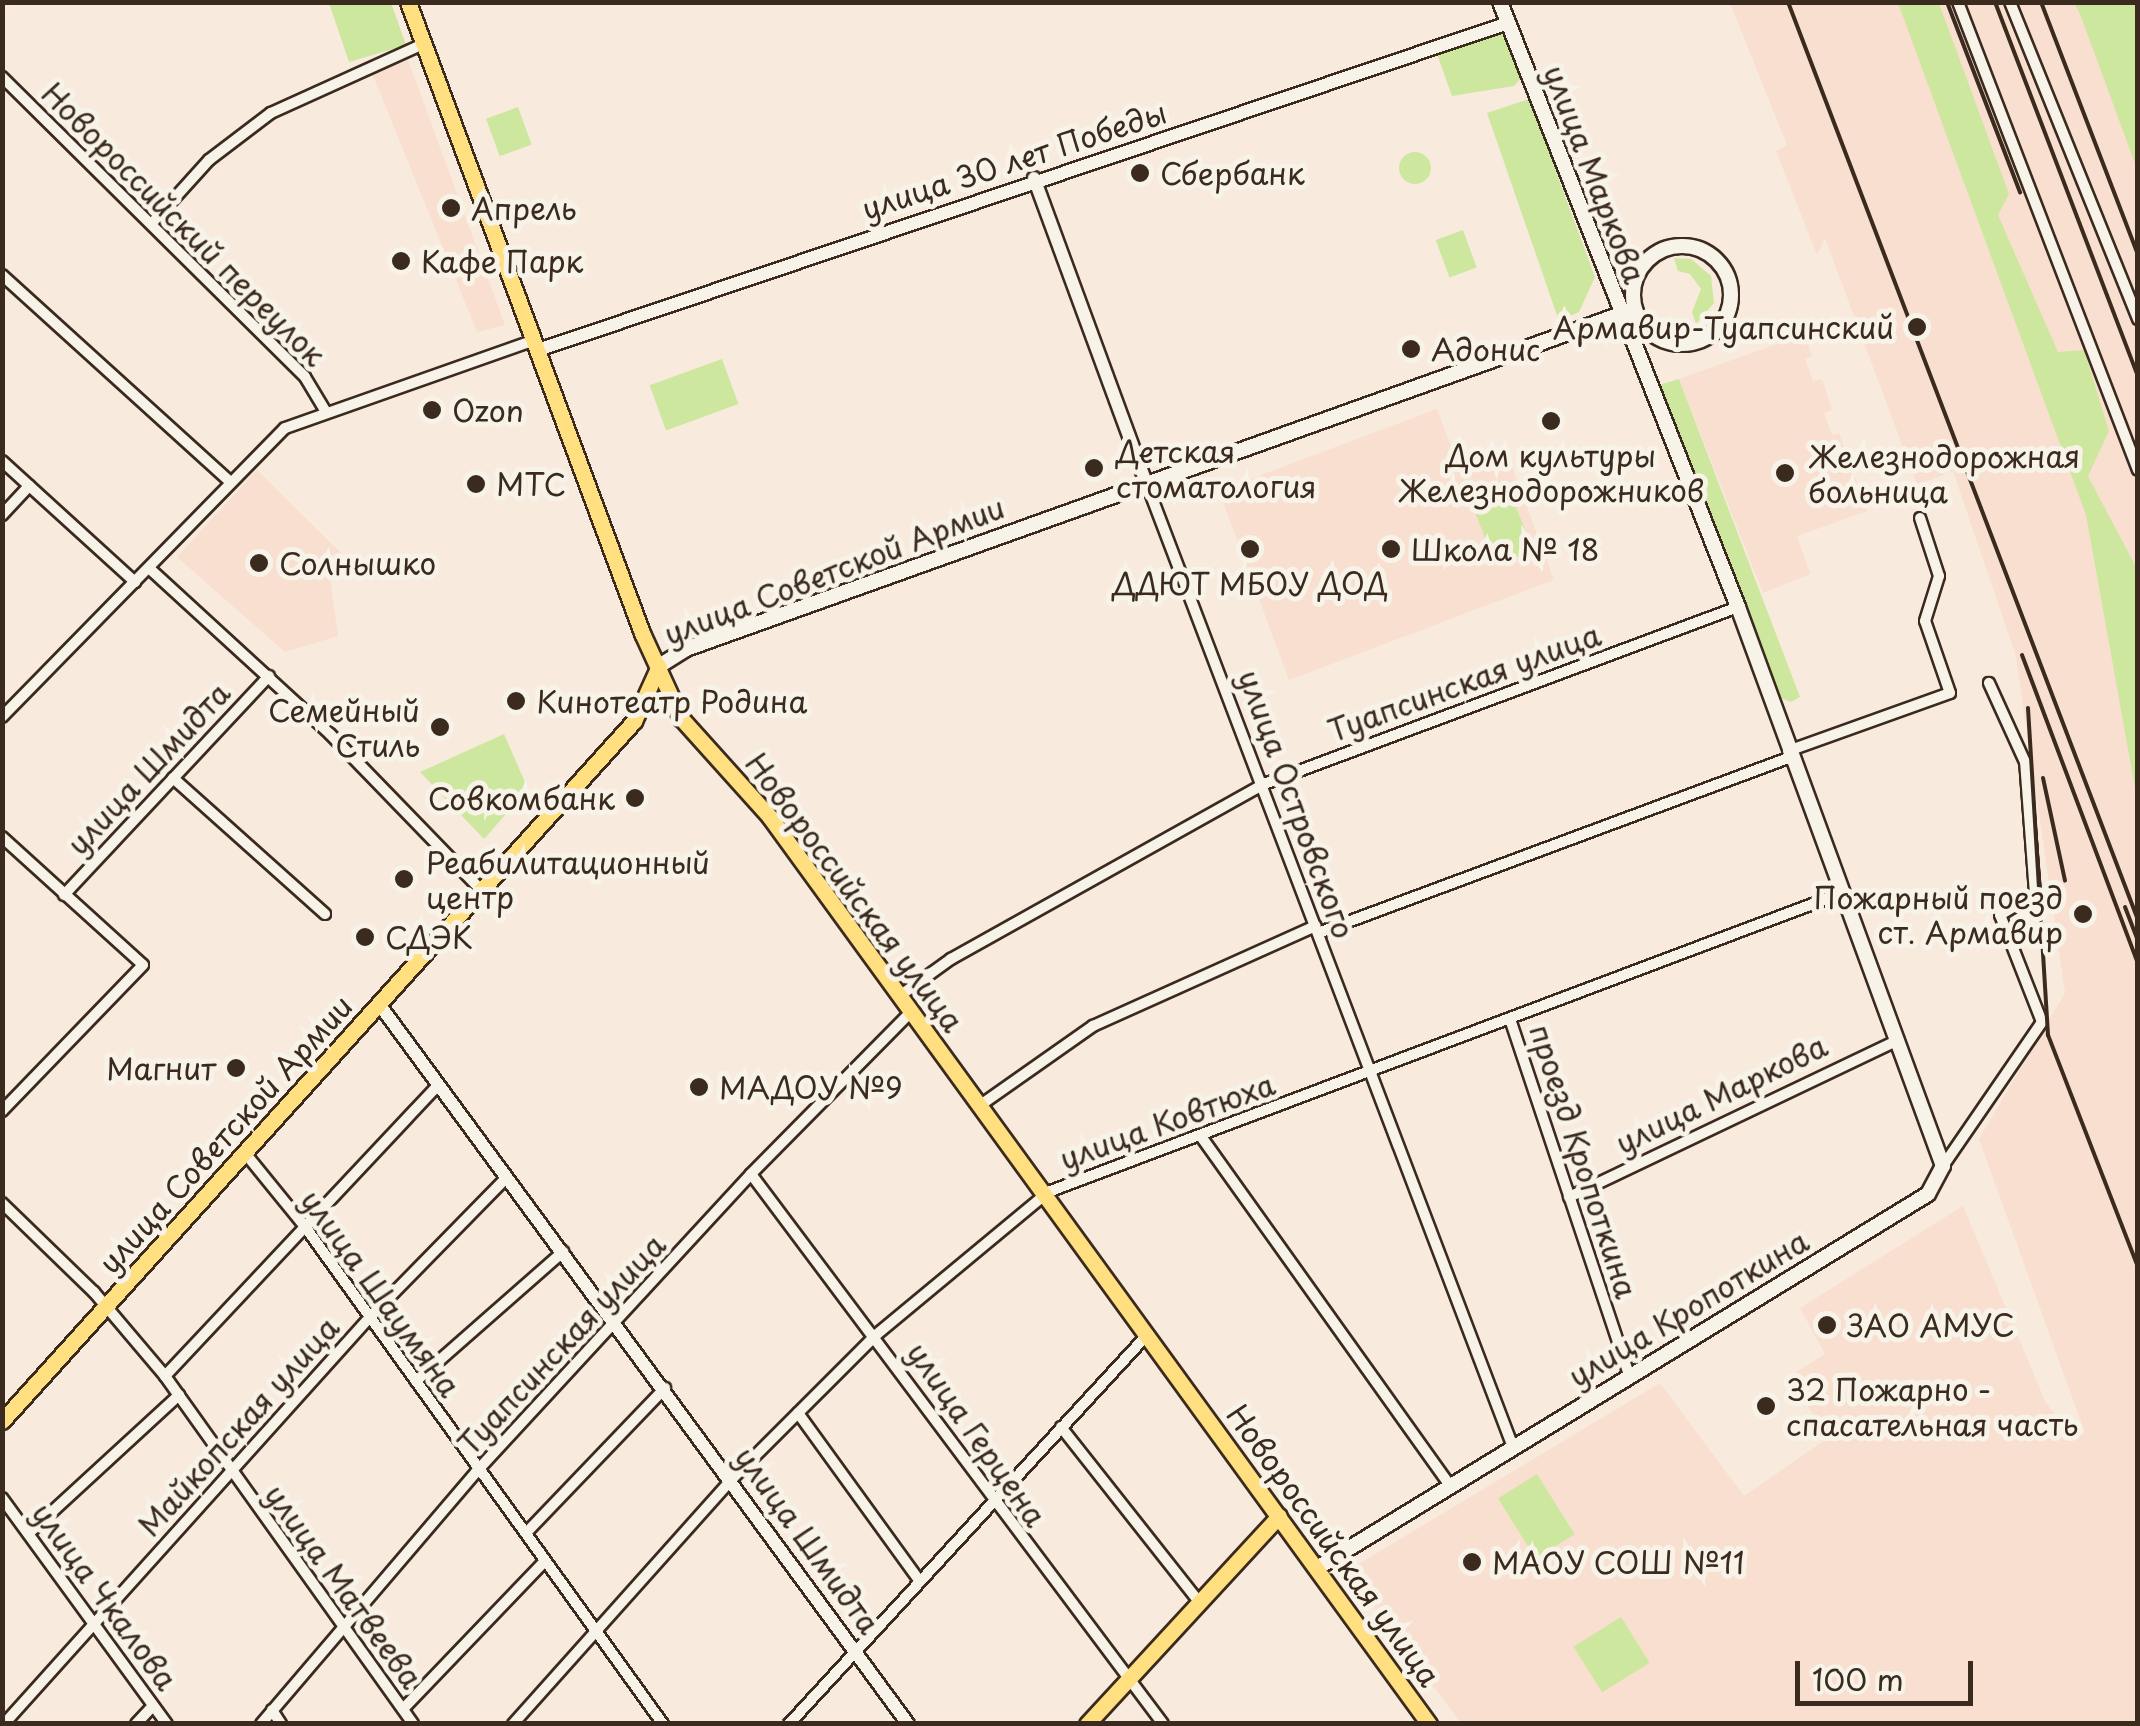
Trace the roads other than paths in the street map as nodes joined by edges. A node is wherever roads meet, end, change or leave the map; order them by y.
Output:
1 (408, 2) edge
2 (1500, 2) edge
3 (1958, 2) edge
4 (2010, 2) edge
5 (1508, 23) junction
6 (423, 44) junction
7 (2, 78) edge
8 (1034, 178) junction
9 (153, 222) junction
10 (2, 275) edge
11 (1635, 310) junction
12 (1619, 314) junction
13 (2138, 319) edge
14 (536, 345) junction
15 (325, 410) junction
16 (2, 462) edge
17 (2138, 470) edge
18 (231, 482) junction
19 (1146, 482) junction
20 (29, 486) junction
21 (2, 515) edge
22 (1920, 518) dead end
23 (150, 568) junction
24 (135, 582) junction
25 (1738, 607) junction
26 (659, 666) junction
27 (269, 676) junction
28 (1989, 683) dead end
29 (2, 717) edge
30 (1790, 754) junction
31 (173, 778) junction
32 (1264, 784) junction
33 (2, 837) edge
34 (482, 891) junction
35 (1842, 893) junction
36 (64, 895) junction
37 (325, 914) dead end
38 (1317, 930) junction
39 (901, 994) junction
40 (379, 1004) junction
41 (912, 1011) junction
42 (1510, 1019) junction
43 (1898, 1040) junction
44 (1370, 1072) junction
45 (438, 1084) junction
46 (982, 1104) junction
47 (2, 1111) edge
48 (1200, 1135) junction
49 (245, 1153) junction
50 (1944, 1166) junction
51 (752, 1174) junction
52 (507, 1176) junction
53 (1048, 1192) junction
54 (1569, 1197) junction
55 (2, 1203) edge
56 (306, 1228) junction
57 (563, 1252) junction
58 (106, 1306) junction
59 (370, 1317) junction
60 (615, 1321) junction
61 (876, 1334) junction
62 (1149, 1334) junction
63 (1630, 1375) junction
64 (165, 1376) junction
65 (416, 1381) junction
66 (665, 1388) junction
67 (178, 1395) junction
68 (798, 1413) junction
69 (2, 1420) edge
70 (1062, 1427) junction
71 (1513, 1447) junction
72 (476, 1472) junction
73 (231, 1474) junction
74 (733, 1478) junction
75 (1450, 1485) junction
76 (2, 1498) edge
77 (991, 1502) junction
78 (1279, 1516) junction
79 (29, 1533) junction
80 (526, 1534) junction
81 (546, 1561) junction
82 (1317, 1568) junction
83 (919, 1580) junction
84 (1199, 1602) junction
85 (95, 1622) junction
86 (342, 1627) junction
87 (595, 1634) junction
88 (855, 1649) junction
89 (1129, 1676) junction
90 (2, 1703) edge
91 (154, 1706) junction
92 (403, 1709) junction
93 (272, 1710) junction
94 (12, 1714) junction
95 (662, 1723) edge
96 (4, 1724) edge
97 (136, 1724) edge
98 (167, 1724) edge
99 (260, 1724) edge
100 (281, 1724) edge
101 (414, 1724) edge
102 (513, 1724) edge
103 (789, 1724) edge
104 (908, 1724) edge
105 (1087, 1724) edge
106 (1163, 1724) edge
107 (1429, 1724) edge

1 - 6 main road, Новороссийская улица
2 - 5 main road, улица Маркова
3 - 17 street
4 - 13 street
5 - 8 street, улица 30 лет Победы
5 - 12 main road, улица Маркова
6 - 9 street
6 - 14 main road, Новороссийская улица
7 - 9 street, Новороссийский переулок
8 - 14 street, улица 30 лет Победы
8 - 19 street, улица Островского
9 - 15 street, Новороссийский переулок
10 - 18 street
11 - 11 main road
11 - 12 main road, улица Советской Армии
12 - 19 main road, улица Советской Армии
12 - 25 main road, улица Маркова
14 - 15 street, улица 30 лет Победы
14 - 26 main road, Новороссийская улица
15 - 18 street, улица 30 лет Победы
16 - 20 street
18 - 23 street, улица 30 лет Победы
19 - 26 main road, улица Советской Армии
19 - 32 street, улица Островского
20 - 21 street
20 - 24 street
22 - 30 street
23 - 24 street, улица 30 лет Победы
23 - 27 street, улица Шмидта
24 - 29 street, улица 30 лет Победы
25 - 30 main road, улица Маркова
25 - 32 street, Туапсинская улица
26 - 34 main road, улица Советской Армии
26 - 39 main road, Новороссийская улица
27 - 31 street, улица Шмидта
27 - 34 street, улица Шмидта
28 - 50 street
30 - 35 main road, улица Маркова
30 - 38 street
31 - 36 street, улица Шмидта
31 - 37 street
32 - 38 street, улица Островского
32 - 39 street, Туапсинская улица
33 - 36 street
34 - 40 main road, улица Советской Армии
35 - 42 street, улица Ковтюха
35 - 43 main road, улица Маркова
36 - 47 street
38 - 44 street, улица Островского
38 - 46 street
39 - 41 main road, Новороссийская улица
40 - 45 street, улица Шмидта
40 - 49 main road, улица Советской Армии
41 - 46 main road, Новороссийская улица
41 - 51 street, Туапсинская улица
42 - 44 street, улица Ковтюха
42 - 54 street, проезд Кропоткина
43 - 50 main road, улица Маркова
43 - 54 street, улица Маркова
44 - 48 street, улица Ковтюха
44 - 71 street, улица Островского
45 - 52 street, улица Шмидта
45 - 56 street
46 - 53 main road, Новороссийская улица
48 - 53 street, улица Ковтюха
48 - 75 street
49 - 56 street, улица Шаумяна
49 - 58 main road, улица Советской Армии
50 - 63 main road, улица Кропоткина
51 - 60 street, Туапсинская улица
51 - 61 street, улица Герцена
52 - 57 street, улица Шмидта
52 - 59 street, Майкопская улица
53 - 61 street, улица Ковтюха
53 - 62 main road, Новороссийская улица
54 - 63 street, проезд Кропоткина
55 - 58 street, улица Матвеева
56 - 59 street, улица Шаумяна
56 - 64 street
57 - 60 street, улица Шмидта
57 - 65 street
58 - 64 street, улица Матвеева
58 - 69 main road, улица Советской Армии
59 - 65 street, улица Шаумяна
59 - 73 street, Майкопская улица
60 - 66 street, улица Шмидта
60 - 72 street, Туапсинская улица
61 - 68 street, улица Ковтюха
61 - 77 street, улица Герцена
62 - 70 street
62 - 78 main road, Новороссийская улица
63 - 71 main road, улица Кропоткина
64 - 67 street, улица Матвеева
65 - 72 street, улица Шаумяна
66 - 74 street, улица Шмидта
66 - 80 street
67 - 73 street, улица Матвеева
67 - 79 street
68 - 74 street, улица Ковтюха
68 - 83 street
70 - 77 street
70 - 84 street
71 - 75 main road, улица Кропоткина
72 - 80 street, улица Шаумяна
72 - 86 street, Туапсинская улица
73 - 85 street, Майкопская улица
73 - 86 street, улица Матвеева
74 - 87 street, улица Ковтюха
74 - 88 street, улица Шмидта
75 - 82 main road, улица Кропоткина
76 - 79 street, улица Чкалова
77 - 83 street
77 - 89 street, улица Герцена
78 - 82 main road, Новороссийская улица
78 - 84 main road
79 - 85 street, улица Чкалова
80 - 81 street, улица Шаумяна
81 - 87 street, улица Шаумяна
81 - 92 street
82 - 107 main road, Новороссийская улица
83 - 88 street
84 - 89 main road
85 - 91 street, улица Чкалова
85 - 94 street, Майкопская улица
86 - 92 street, улица Матвеева
86 - 93 street, Туапсинская улица
87 - 95 street, улица Шаумяна
87 - 102 street, улица Ковтюха
88 - 103 street
88 - 104 street, улица Шмидта
89 - 105 main road
89 - 106 street, улица Герцена
90 - 94 street
91 - 97 street
91 - 98 street, улица Чкалова
92 - 101 street, улица Матвеева
93 - 99 street, Туапсинская улица
93 - 100 street
94 - 96 street, Майкопская улица

